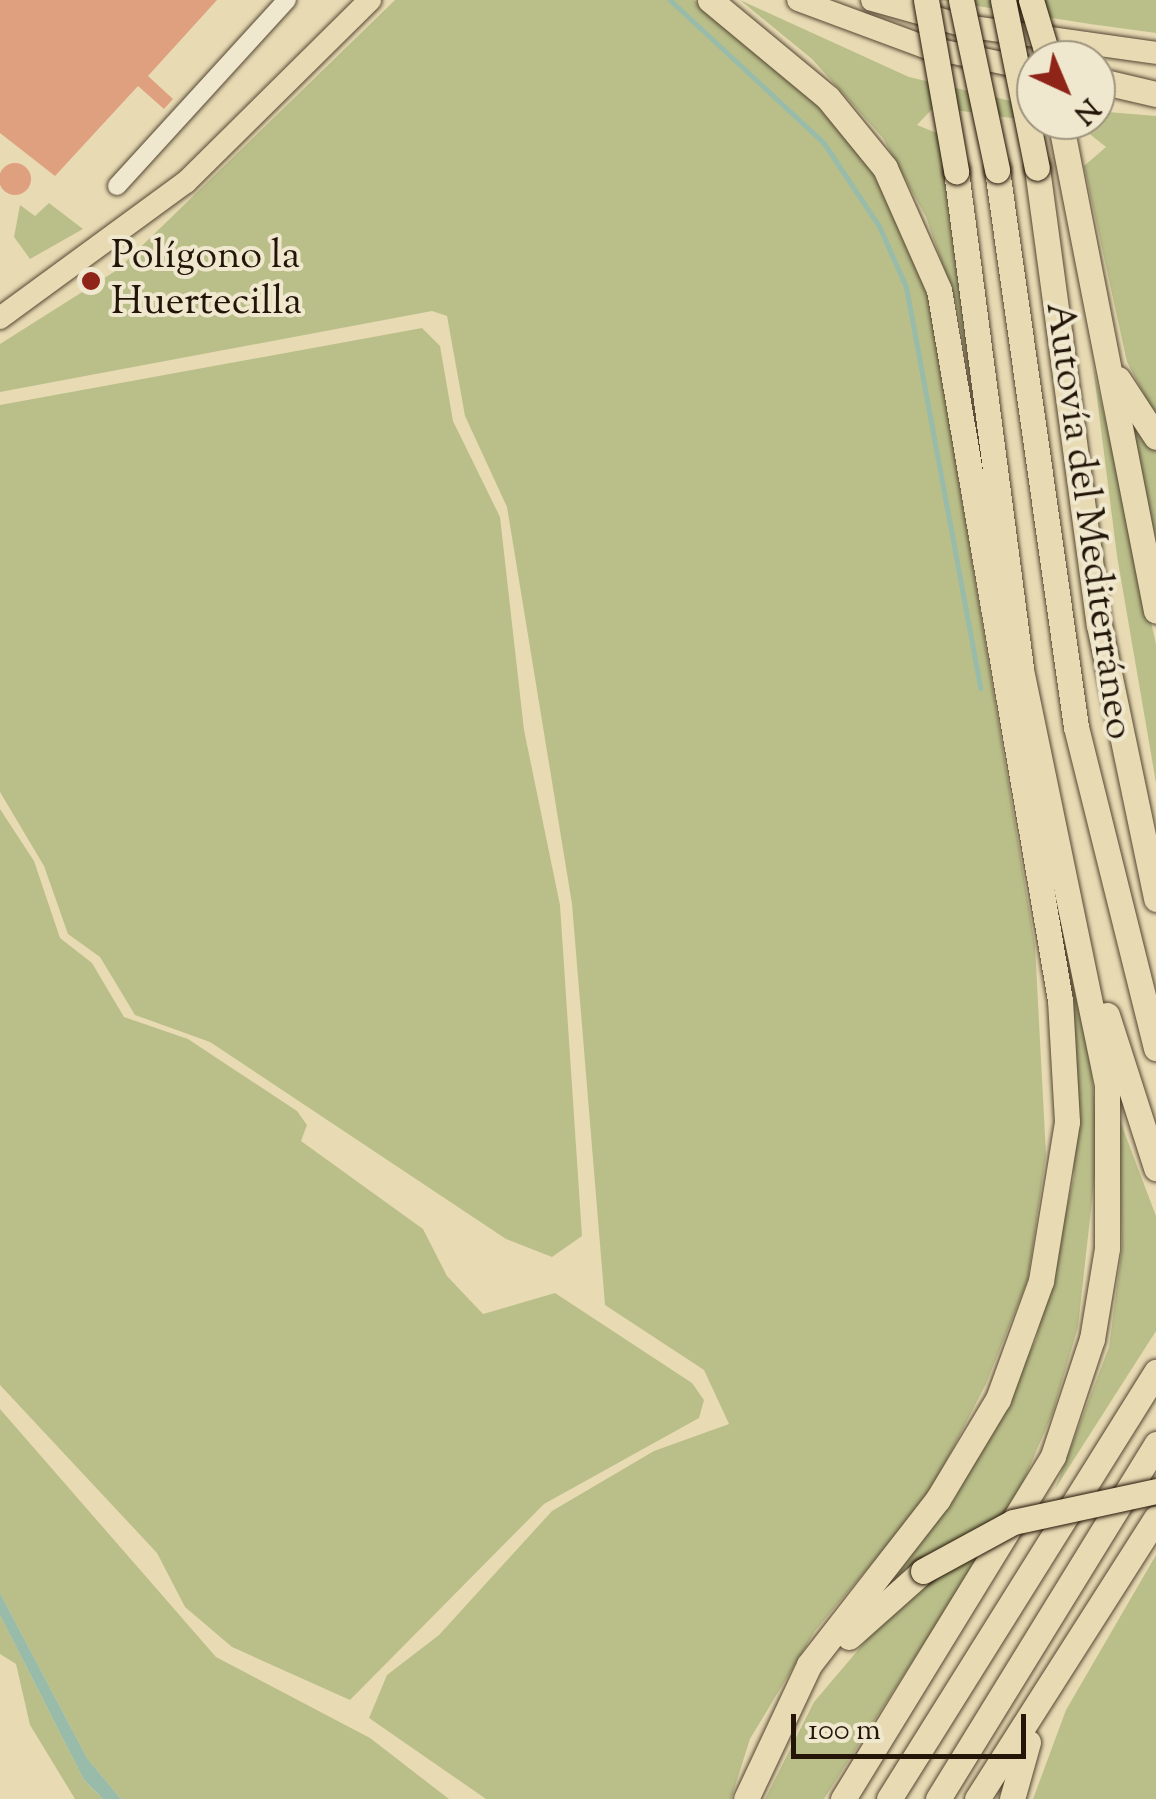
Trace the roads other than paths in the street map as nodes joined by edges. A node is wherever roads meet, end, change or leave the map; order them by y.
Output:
1 (287, 0) edge
2 (370, 0) edge
3 (710, 0) edge
4 (798, 0) edge
5 (872, 0) edge
6 (926, 0) edge
7 (962, 0) edge
8 (1003, 0) edge
9 (1031, 0) edge
10 (1043, 40) edge
11 (1156, 54) edge
12 (1016, 66) edge
13 (1116, 80) edge
14 (1116, 83) edge
15 (1156, 83) edge
16 (1156, 94) edge
17 (1064, 140) edge
18 (116, 186) dead end
19 (1077, 211) junction
20 (0, 318) edge
21 (1156, 437) edge
22 (1156, 611) edge
23 (1048, 804) junction
24 (1156, 899) edge
25 (1156, 1048) edge
26 (1156, 1168) edge
27 (1156, 1372) edge
28 (1156, 1444) edge
29 (1156, 1491) edge
30 (1156, 1518) edge
31 (1051, 1688) junction
32 (774, 1731) junction
33 (746, 1799) edge
34 (842, 1799) edge
35 (889, 1799) edge
36 (938, 1799) edge
37 (977, 1799) edge
38 (1012, 1799) edge

1 - 18 lane
2 - 20 main road
3 - 32 highway
4 - 12 main road
5 - 11 main road
6 - 23 highway, bridge
7 - 25 highway, Autovía del Mediterráneo, bridge
8 - 24 highway, Autovía del Mediterráneo, bridge
9 - 10 highway, bridge
13 - 15 main road
14 - 16 highway
17 - 19 highway
19 - 21 highway
19 - 22 highway
23 - 26 highway
23 - 34 highway
27 - 35 highway
28 - 36 highway
29 - 32 highway, bridge
30 - 31 highway
31 - 37 highway
31 - 38 highway
32 - 33 highway

